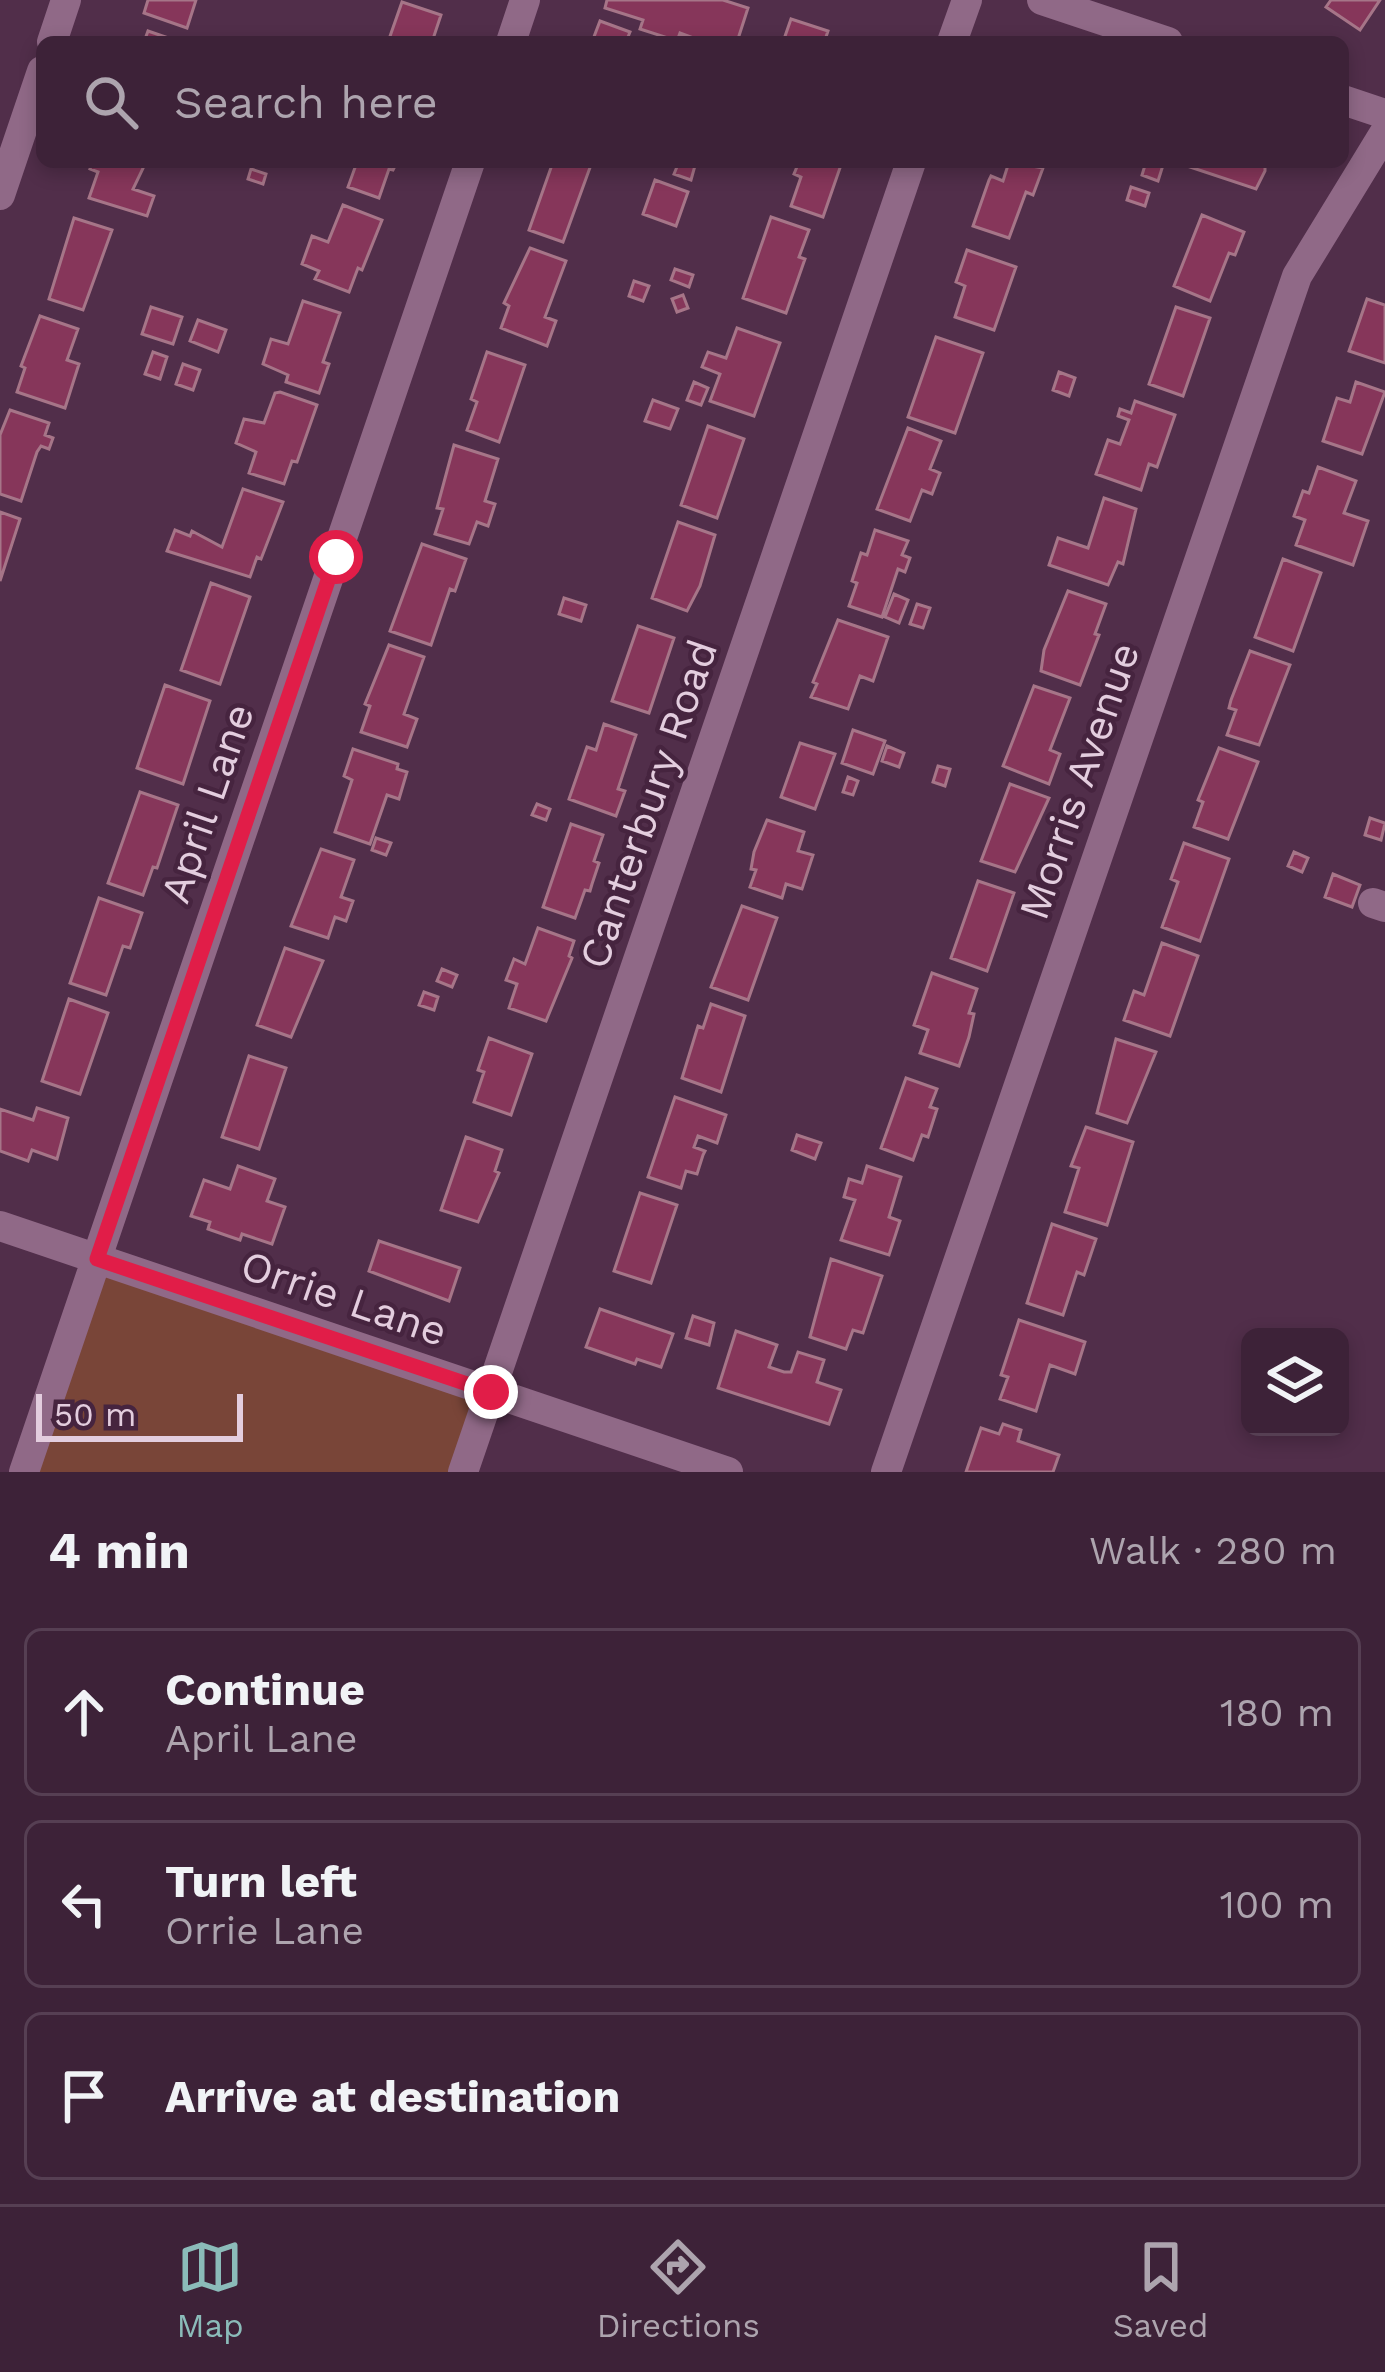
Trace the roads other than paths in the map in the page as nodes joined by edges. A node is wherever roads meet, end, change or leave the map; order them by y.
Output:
1 (66, 0) edge
2 (525, 0) edge
3 (967, 0) edge
4 (1042, 0) edge
5 (54, 36) edge
6 (513, 36) edge
7 (954, 36) edge
8 (1150, 36) edge
9 (36, 89) edge
10 (1349, 102) edge
11 (1385, 114) edge
12 (1385, 132) edge
13 (468, 168) edge
14 (909, 168) edge
15 (0, 195) edge
16 (0, 1226) edge
17 (97, 1259) junction
18 (491, 1392) junction
19 (24, 1472) edge
20 (463, 1472) edge
21 (728, 1472) edge
22 (886, 1472) edge

1 - 5 street
2 - 6 street
3 - 7 street
4 - 8 street
9 - 15 street
10 - 11 street
12 - 22 street, Morris Avenue
13 - 17 street, April Lane
14 - 18 street, Canterbury Road
16 - 17 street, Orrie Lane
17 - 18 street, Orrie Lane
17 - 19 street, April Lane
18 - 20 street, Canterbury Road
18 - 21 street, Orrie Lane

